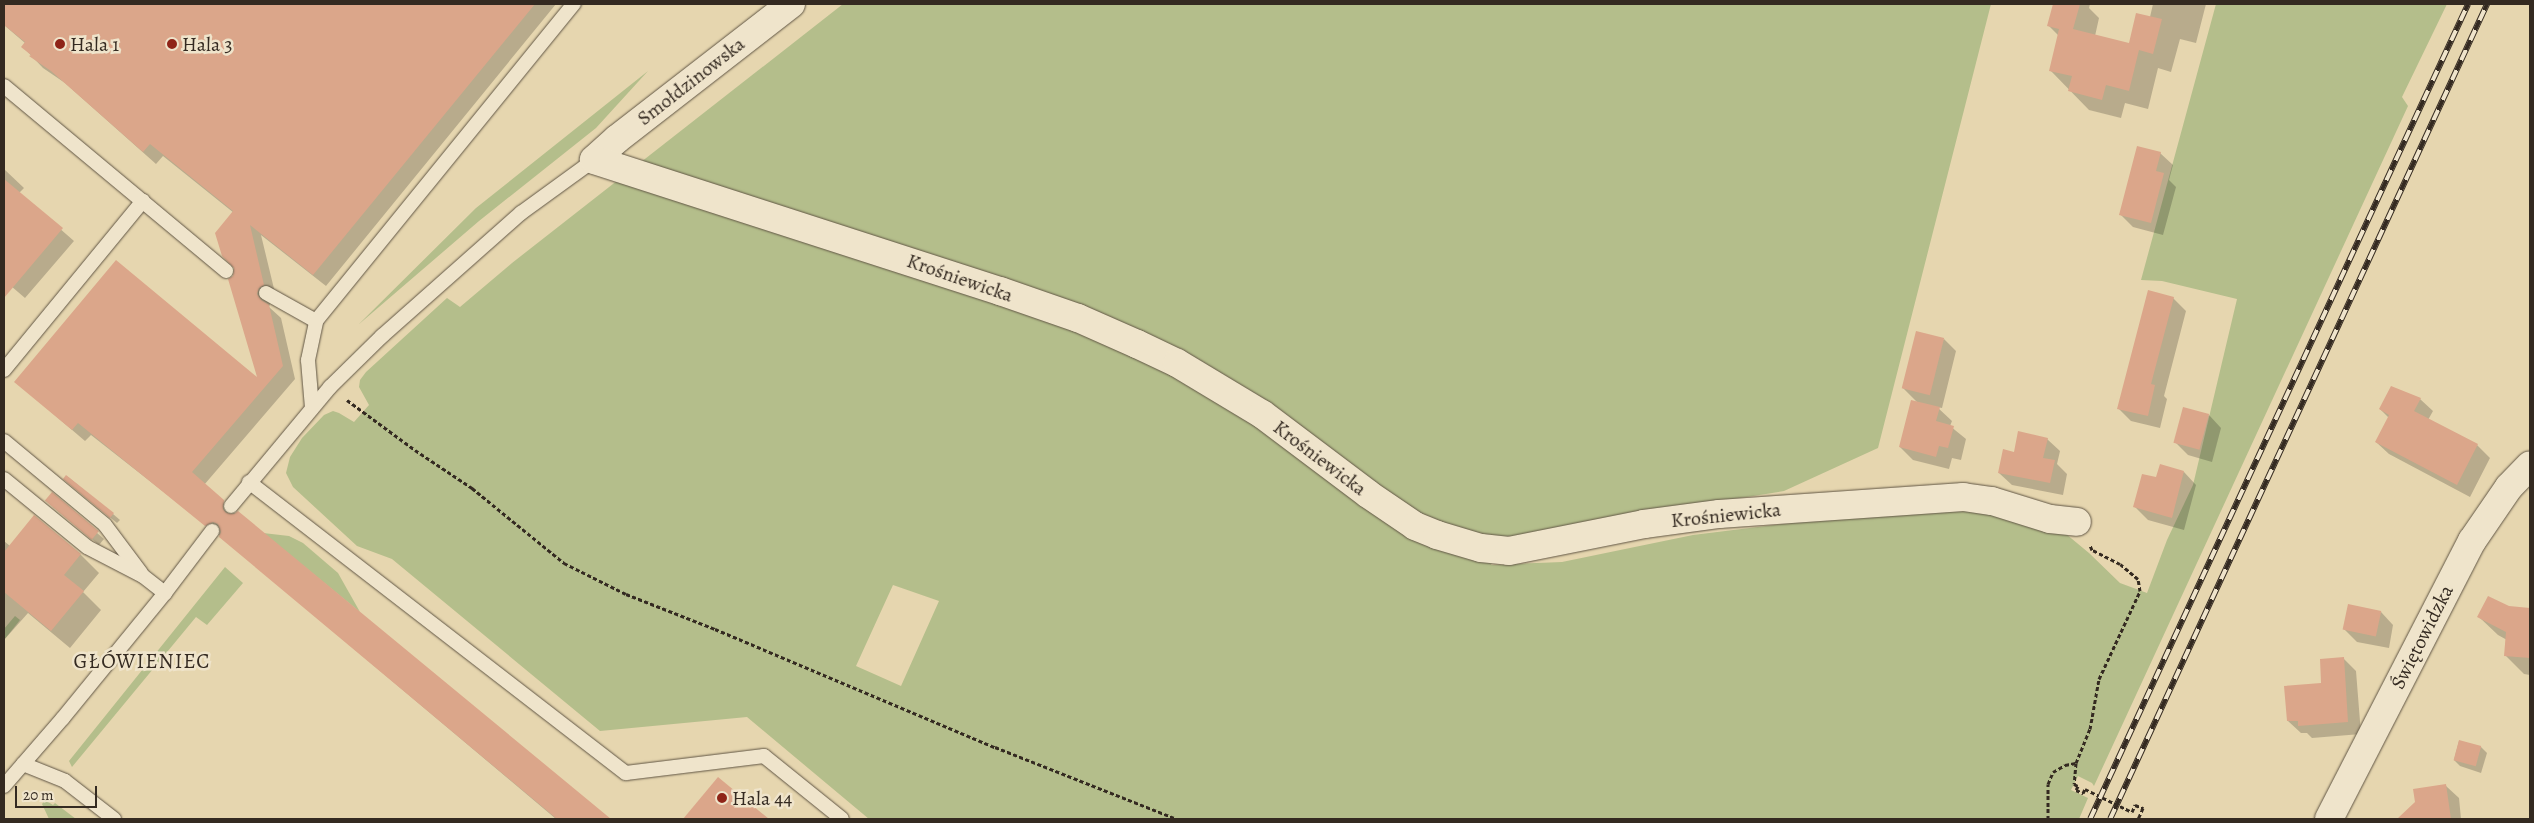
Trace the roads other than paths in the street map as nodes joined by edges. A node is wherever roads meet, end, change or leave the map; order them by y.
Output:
1 (574, 4) edge
2 (789, 4) edge
3 (4, 86) edge
4 (594, 160) junction
5 (143, 201) junction
6 (226, 271) dead end
7 (266, 293) dead end
8 (316, 321) junction
9 (4, 370) edge
10 (312, 408) junction
11 (4, 441) edge
12 (2530, 465) edge
13 (4, 479) edge
14 (249, 482) junction
15 (231, 506) dead end
16 (2077, 522) road end
17 (212, 531) dead end
18 (143, 576) junction
19 (165, 593) junction
20 (23, 764) junction
21 (7, 777) edge
22 (114, 819) edge
23 (842, 819) edge
24 (2329, 819) edge

1 - 8 lane
2 - 4 street, Smołdzinowska
3 - 5 lane
4 - 10 lane
4 - 16 street, Krośniewicka
5 - 6 lane
5 - 9 lane
7 - 8 lane
8 - 10 lane
10 - 14 lane
11 - 18 lane
12 - 24 street, Świętowidzka
13 - 18 lane
14 - 15 lane
14 - 23 lane
17 - 19 lane
18 - 19 lane
19 - 20 lane
20 - 21 lane
20 - 22 lane

